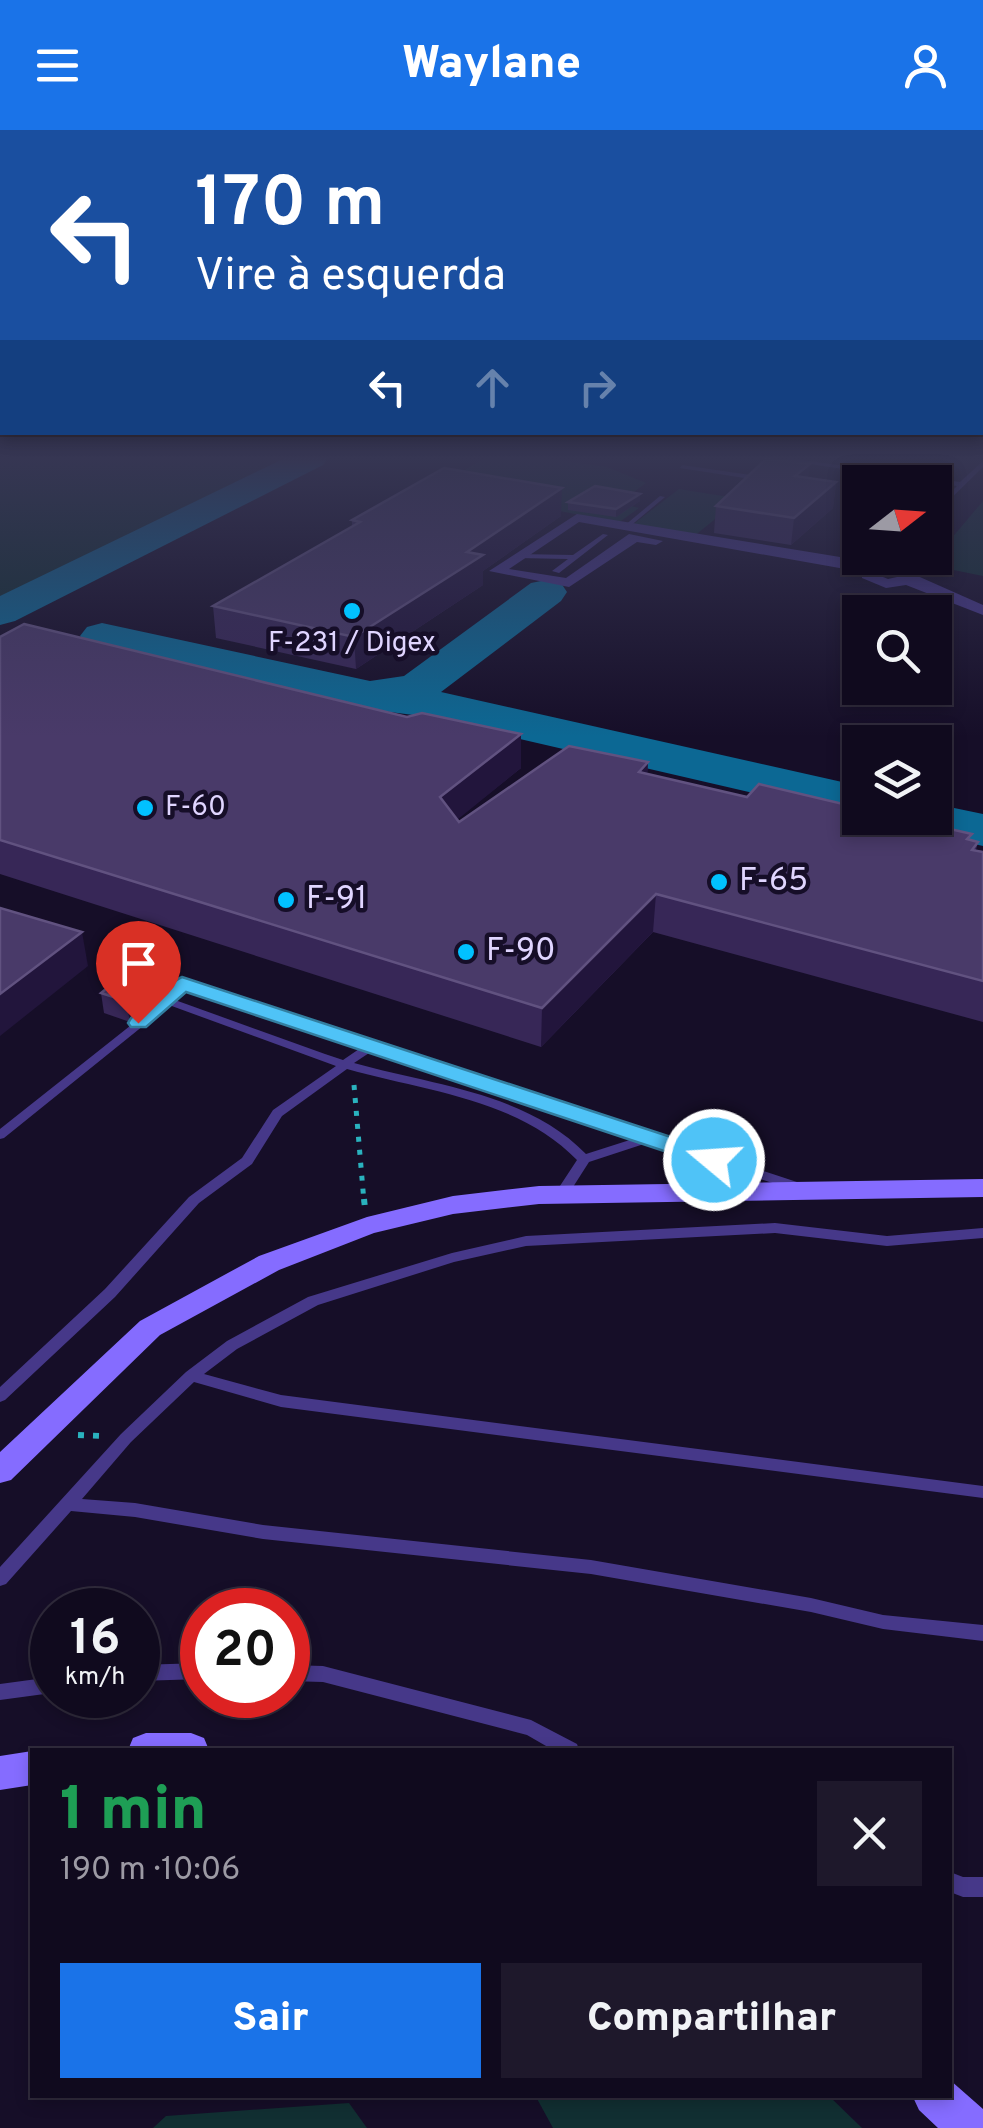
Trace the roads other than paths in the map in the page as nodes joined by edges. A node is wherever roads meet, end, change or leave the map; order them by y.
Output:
1 (525, 551) edge
2 (571, 551) edge
3 (582, 551) edge
4 (614, 551) edge
5 (726, 551) edge
6 (753, 551) edge
7 (578, 554) junction
8 (518, 556) junction
9 (842, 568) edge
10 (842, 569) edge
11 (556, 571) dead end
12 (876, 575) edge
13 (900, 582) junction
14 (983, 610) edge
15 (983, 622) edge
16 (168, 1000) junction
17 (371, 1046) junction
18 (347, 1065) junction
19 (0, 1134) edge
20 (649, 1138) junction
21 (584, 1159) junction
22 (983, 1188) edge
23 (812, 1192) junction
24 (560, 1195) junction
25 (983, 1233) edge
26 (190, 1376) junction
27 (0, 1396) edge
28 (0, 1471) edge
29 (983, 1492) edge
30 (70, 1504) junction
31 (0, 1579) edge
32 (983, 1633) edge
33 (310, 1674) edge
34 (30, 1687) edge
35 (0, 1692) edge
36 (566, 1748) edge
37 (30, 1768) edge
38 (0, 1773) edge
39 (952, 1883) edge
40 (983, 1887) edge
41 (937, 2098) edge
42 (971, 2128) edge

1 - 8 street
2 - 7 lane
3 - 7 lane
4 - 8 street
5 - 10 street
6 - 9 street
7 - 8 lane
7 - 11 lane
12 - 13 street
13 - 14 street
13 - 15 street
16 - 17 lane
16 - 18 lane
16 - 19 lane
17 - 18 lane
17 - 20 lane
18 - 21 lane
18 - 27 lane
20 - 21 lane
20 - 23 lane
21 - 24 lane
22 - 23 street
23 - 24 street
24 - 28 street
25 - 26 lane
26 - 29 lane
26 - 30 lane
30 - 31 lane
30 - 32 lane
33 - 36 lane
34 - 35 lane
37 - 38 street
39 - 40 lane
41 - 42 street

